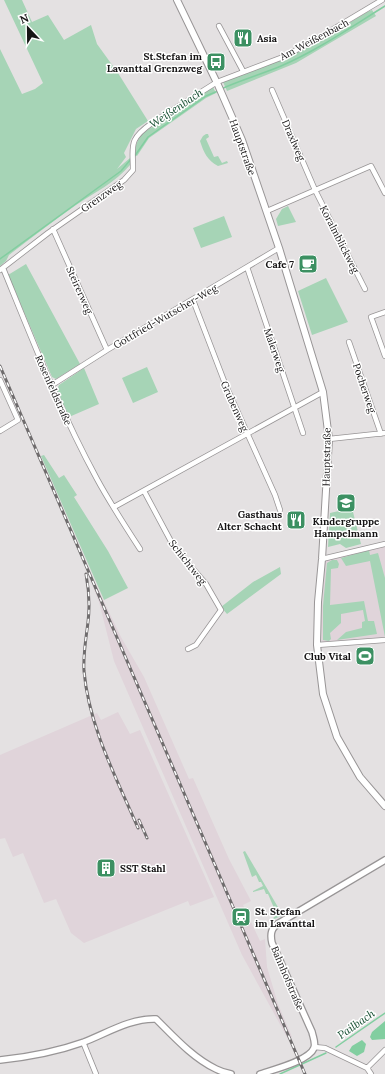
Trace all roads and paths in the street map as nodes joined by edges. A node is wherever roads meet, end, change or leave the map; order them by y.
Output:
1 (177, 0) edge
2 (382, 0) edge
3 (219, 26) dead end
4 (243, 71) junction
5 (217, 83) junction
6 (272, 90) dead end
7 (315, 190) junction
8 (385, 193) edge
9 (267, 211) junction
10 (53, 229) junction
11 (280, 248) junction
12 (247, 267) junction
13 (2, 269) edge
14 (365, 288) dead end
15 (193, 300) junction
16 (385, 312) edge
17 (349, 342) dead end
18 (107, 350) junction
19 (385, 356) edge
20 (0, 380) edge
21 (52, 385) junction
22 (323, 392) junction
23 (295, 408) junction
24 (0, 432) edge
25 (303, 433) dead end
26 (248, 434) junction
27 (383, 434) edge
28 (329, 439) junction
29 (144, 492) junction
30 (114, 507) junction
31 (280, 510) dead end
32 (385, 544) edge
33 (140, 549) dead end
34 (322, 559) junction
35 (385, 640) edge
36 (317, 645) junction
37 (188, 649) dead end
38 (385, 806) edge
39 (385, 860) edge
40 (83, 1042) junction
41 (314, 1047) junction
42 (385, 1050) edge
43 (0, 1060) edge
44 (367, 1068) junction
45 (96, 1074) edge
46 (231, 1074) edge
47 (260, 1074) edge
48 (371, 1074) edge

1 - 5 main road, Hauptstraße
2 - 4 street, Am Weißenbach
3 - 4 street
4 - 5 street, Am Weißenbach
5 - 9 main road, Hauptstraße
5 - 10 street, Grenzweg
6 - 7 street, Draxlweg
7 - 8 street
7 - 9 street
7 - 14 street, Koralmblickweg
9 - 11 main road, Hauptstraße
10 - 13 street, Grenzweg
10 - 18 street, Steirerweg
11 - 12 street, Gottfried-Wutscher-Weg
11 - 22 main road, Hauptstraße
12 - 15 street, Gottfried-Wutscher-Weg
12 - 23 street, Malerweg
13 - 21 street, Rosenfeldstraße
15 - 18 street, Gottfried-Wutscher-Weg
15 - 26 street, Grubenweg
16 - 19 street
17 - 27 street, Pocherweg
18 - 21 street, Gottfried-Wutscher-Weg
20 - 24 street
21 - 30 street, Rosenfeldstraße
22 - 23 street
22 - 28 main road, Hauptstraße
23 - 25 street, Malerweg
23 - 26 street
26 - 29 street
26 - 31 street, Grubenweg
27 - 28 street
28 - 34 main road, Hauptstraße
29 - 30 street
29 - 37 street, Schichtweg
30 - 33 street, Rosenfeldstraße
32 - 34 street
34 - 36 main road, Hauptstraße
35 - 36 street
36 - 38 main road, Hauptstraße
39 - 41 street, Bahnhofstraße
40 - 43 street
40 - 45 street
40 - 46 street
41 - 44 street
41 - 47 street
42 - 44 street
44 - 48 street

